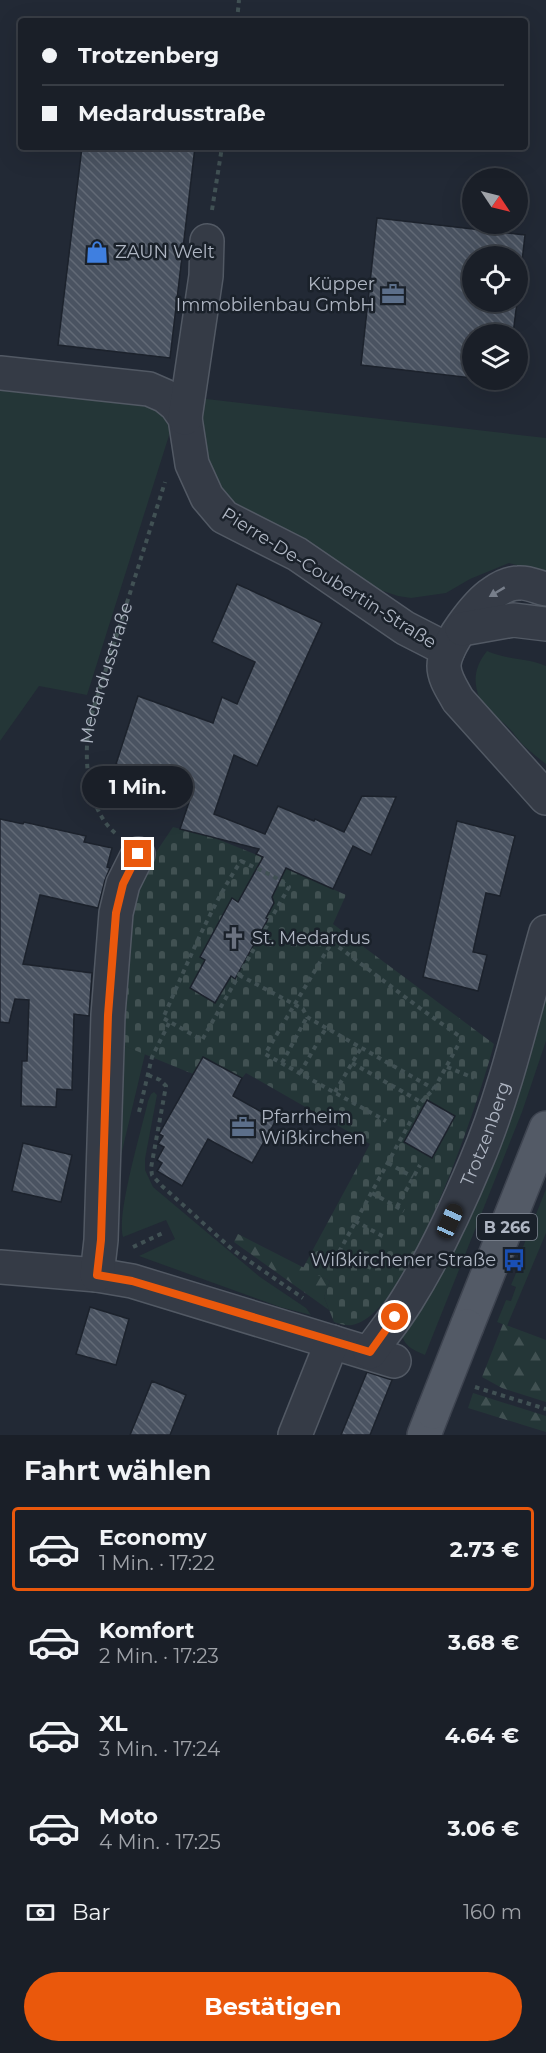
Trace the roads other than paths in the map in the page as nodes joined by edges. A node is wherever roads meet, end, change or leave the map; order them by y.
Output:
1 (207, 241) road end
2 (0, 373) edge
3 (185, 418) junction
4 (546, 589) edge
5 (546, 624) edge
6 (455, 640) junction
7 (546, 798) edge
8 (138, 854) road end
9 (546, 932) edge
10 (546, 1128) edge
11 (0, 1267) edge
12 (97, 1275) junction
13 (332, 1342) junction
14 (428, 1423) edge
15 (295, 1435) edge

1 - 3 street
2 - 3 street
3 - 6 street, Pierre-De-Coubertin-Straße
4 -> 6 street
5 - 6 street
6 - 7 street
8 - 12 street
9 - 13 street, Trotzenberg
10 - 14 main road, B 266, bridge
11 - 12 street
12 - 13 street
13 - 15 street

